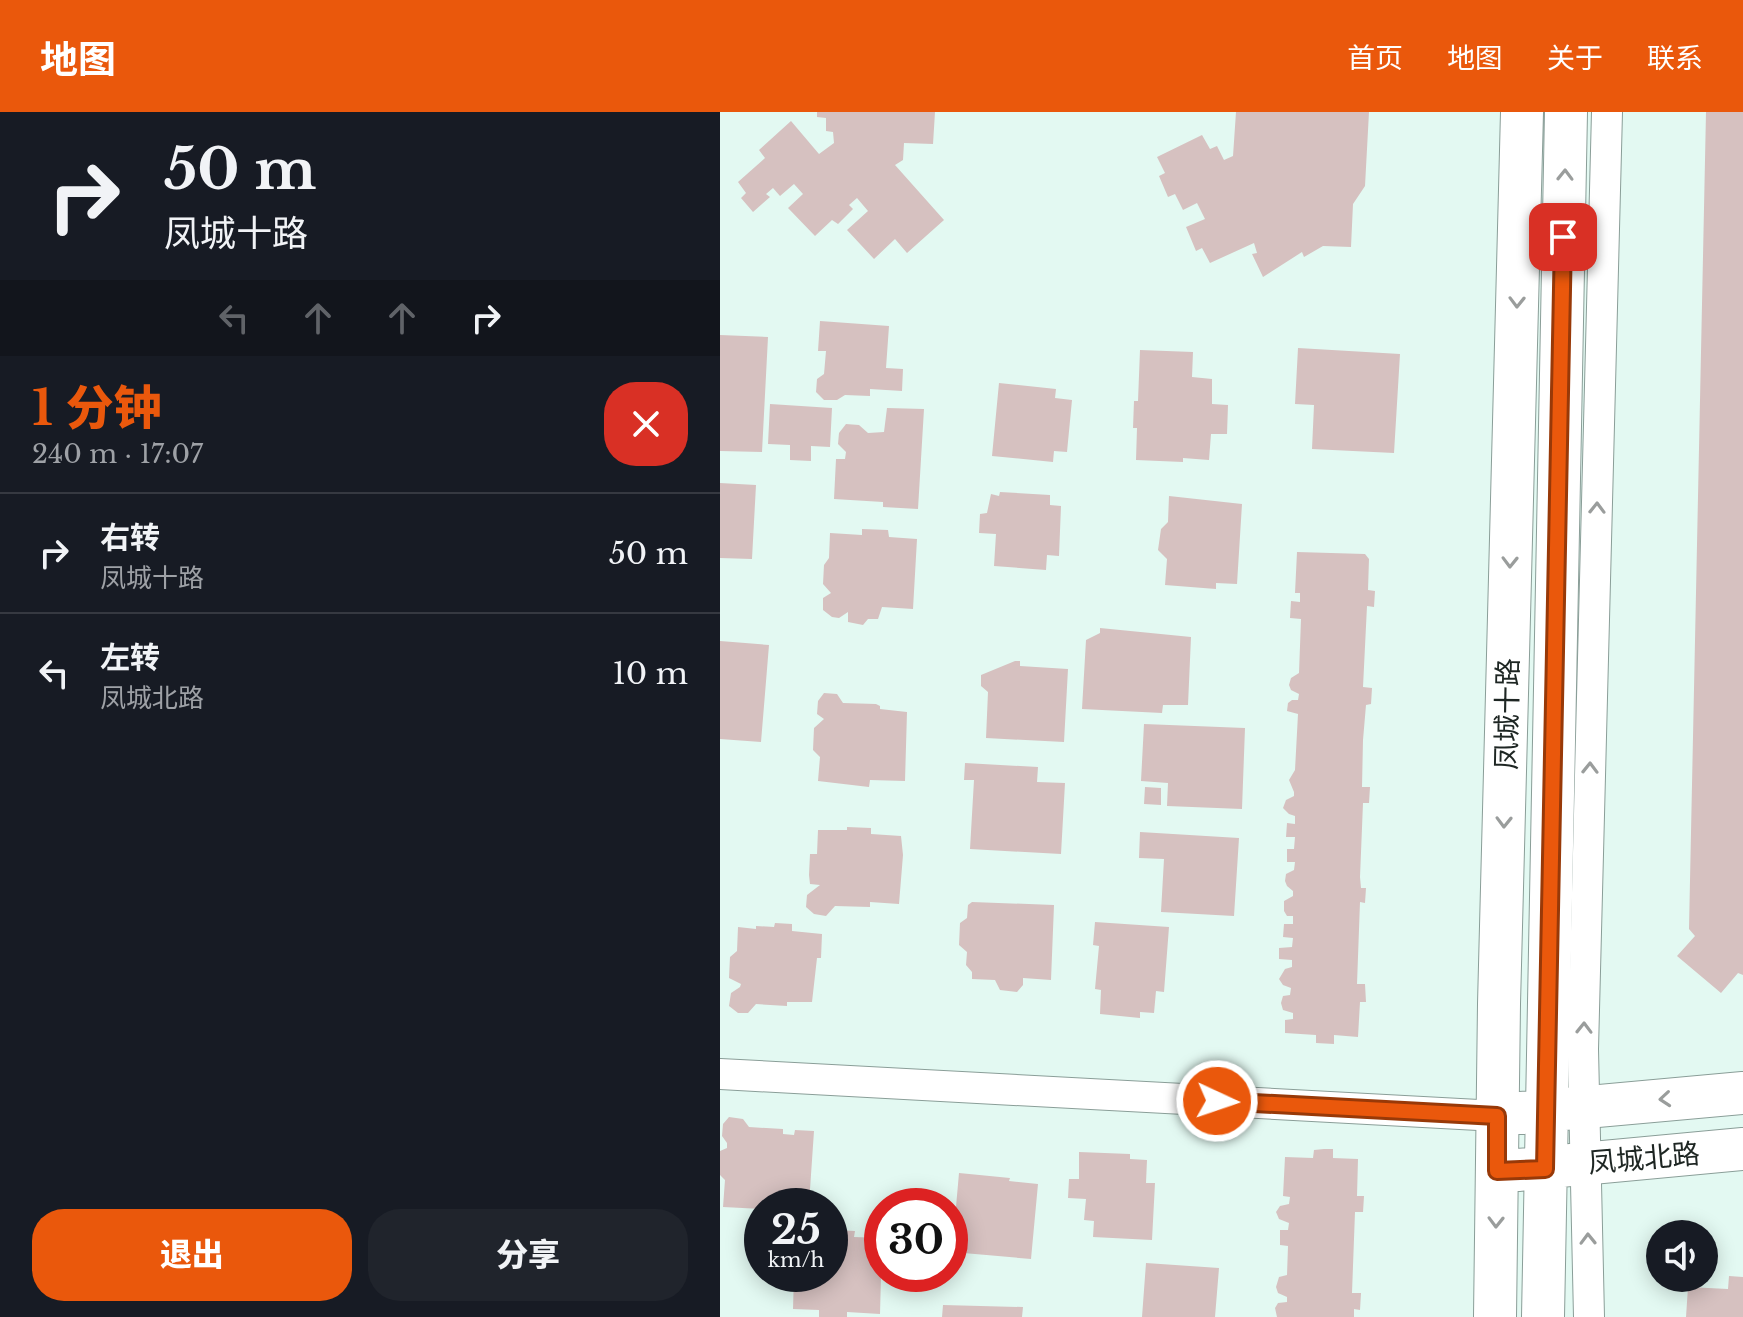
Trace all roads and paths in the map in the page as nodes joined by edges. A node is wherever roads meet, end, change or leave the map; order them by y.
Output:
1 (1522, 112) edge
2 (1566, 112) edge
3 (1607, 112) edge
4 (720, 1074) edge
5 (1743, 1093) edge
6 (1566, 1108) junction
7 (1497, 1116) junction
8 (1743, 1149) edge
9 (1587, 1162) junction
10 (1545, 1169) junction
11 (1497, 1171) junction
12 (1495, 1317) edge
13 (1543, 1317) edge
14 (1589, 1317) edge

1 -> 7 main road, 凤城十路
6 -> 2 main road, 凤城十路
6 -> 3 street
4 - 7 street
5 -> 6 main road, 凤城北路
6 - 7 main road, 凤城北路
6 - 9 street
6 - 10 main road, 凤城十路
7 - 11 main road, 凤城十路
8 - 9 main road, 凤城北路
9 - 10 main road, 凤城北路
14 -> 9 street
10 - 11 main road, 凤城北路
10 - 13 main road, 凤城十路
11 -> 12 main road, 凤城十路

